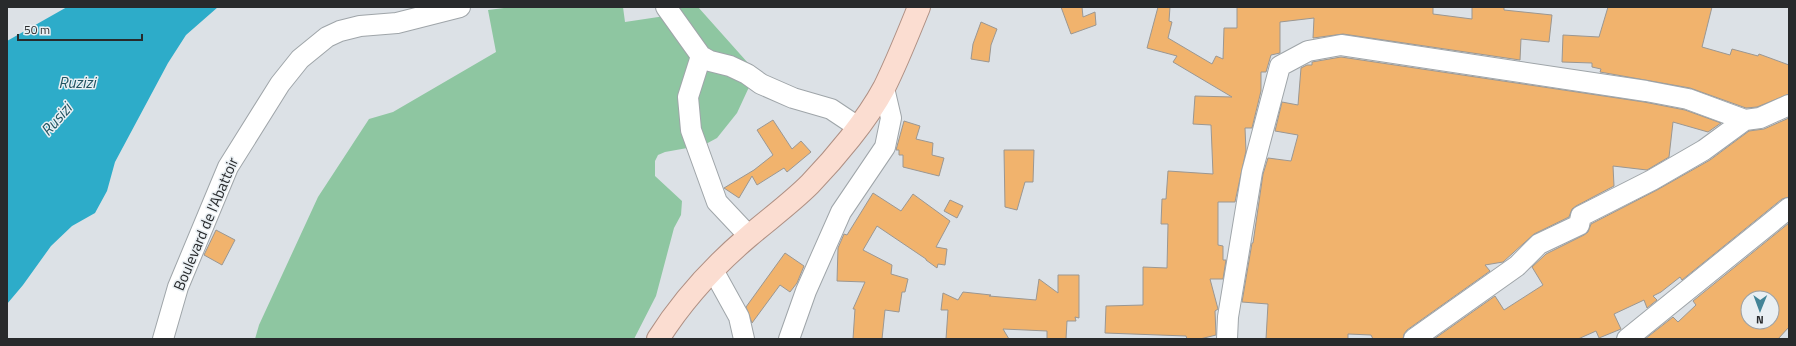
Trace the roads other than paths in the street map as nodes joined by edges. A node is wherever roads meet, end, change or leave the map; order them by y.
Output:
1 (460, 7) edge
2 (666, 7) edge
3 (919, 7) edge
4 (701, 56) junction
5 (884, 88) junction
6 (1789, 105) edge
7 (1745, 120) junction
8 (858, 127) junction
9 (1789, 208) edge
10 (749, 236) junction
11 (713, 270) junction
12 (163, 339) edge
13 (658, 339) edge
14 (744, 339) edge
15 (789, 339) edge
16 (1227, 339) edge
17 (1414, 339) edge
18 (1627, 339) edge

1 - 12 street, Boulevard de l'Abattoir
2 - 4 street
3 - 5 main road
4 - 8 street
4 - 10 street
5 - 8 main road
5 - 15 street
6 - 7 street
7 - 16 street
7 - 17 street
8 - 10 main road
9 - 18 street
10 - 11 main road
11 - 13 main road
11 - 14 street

